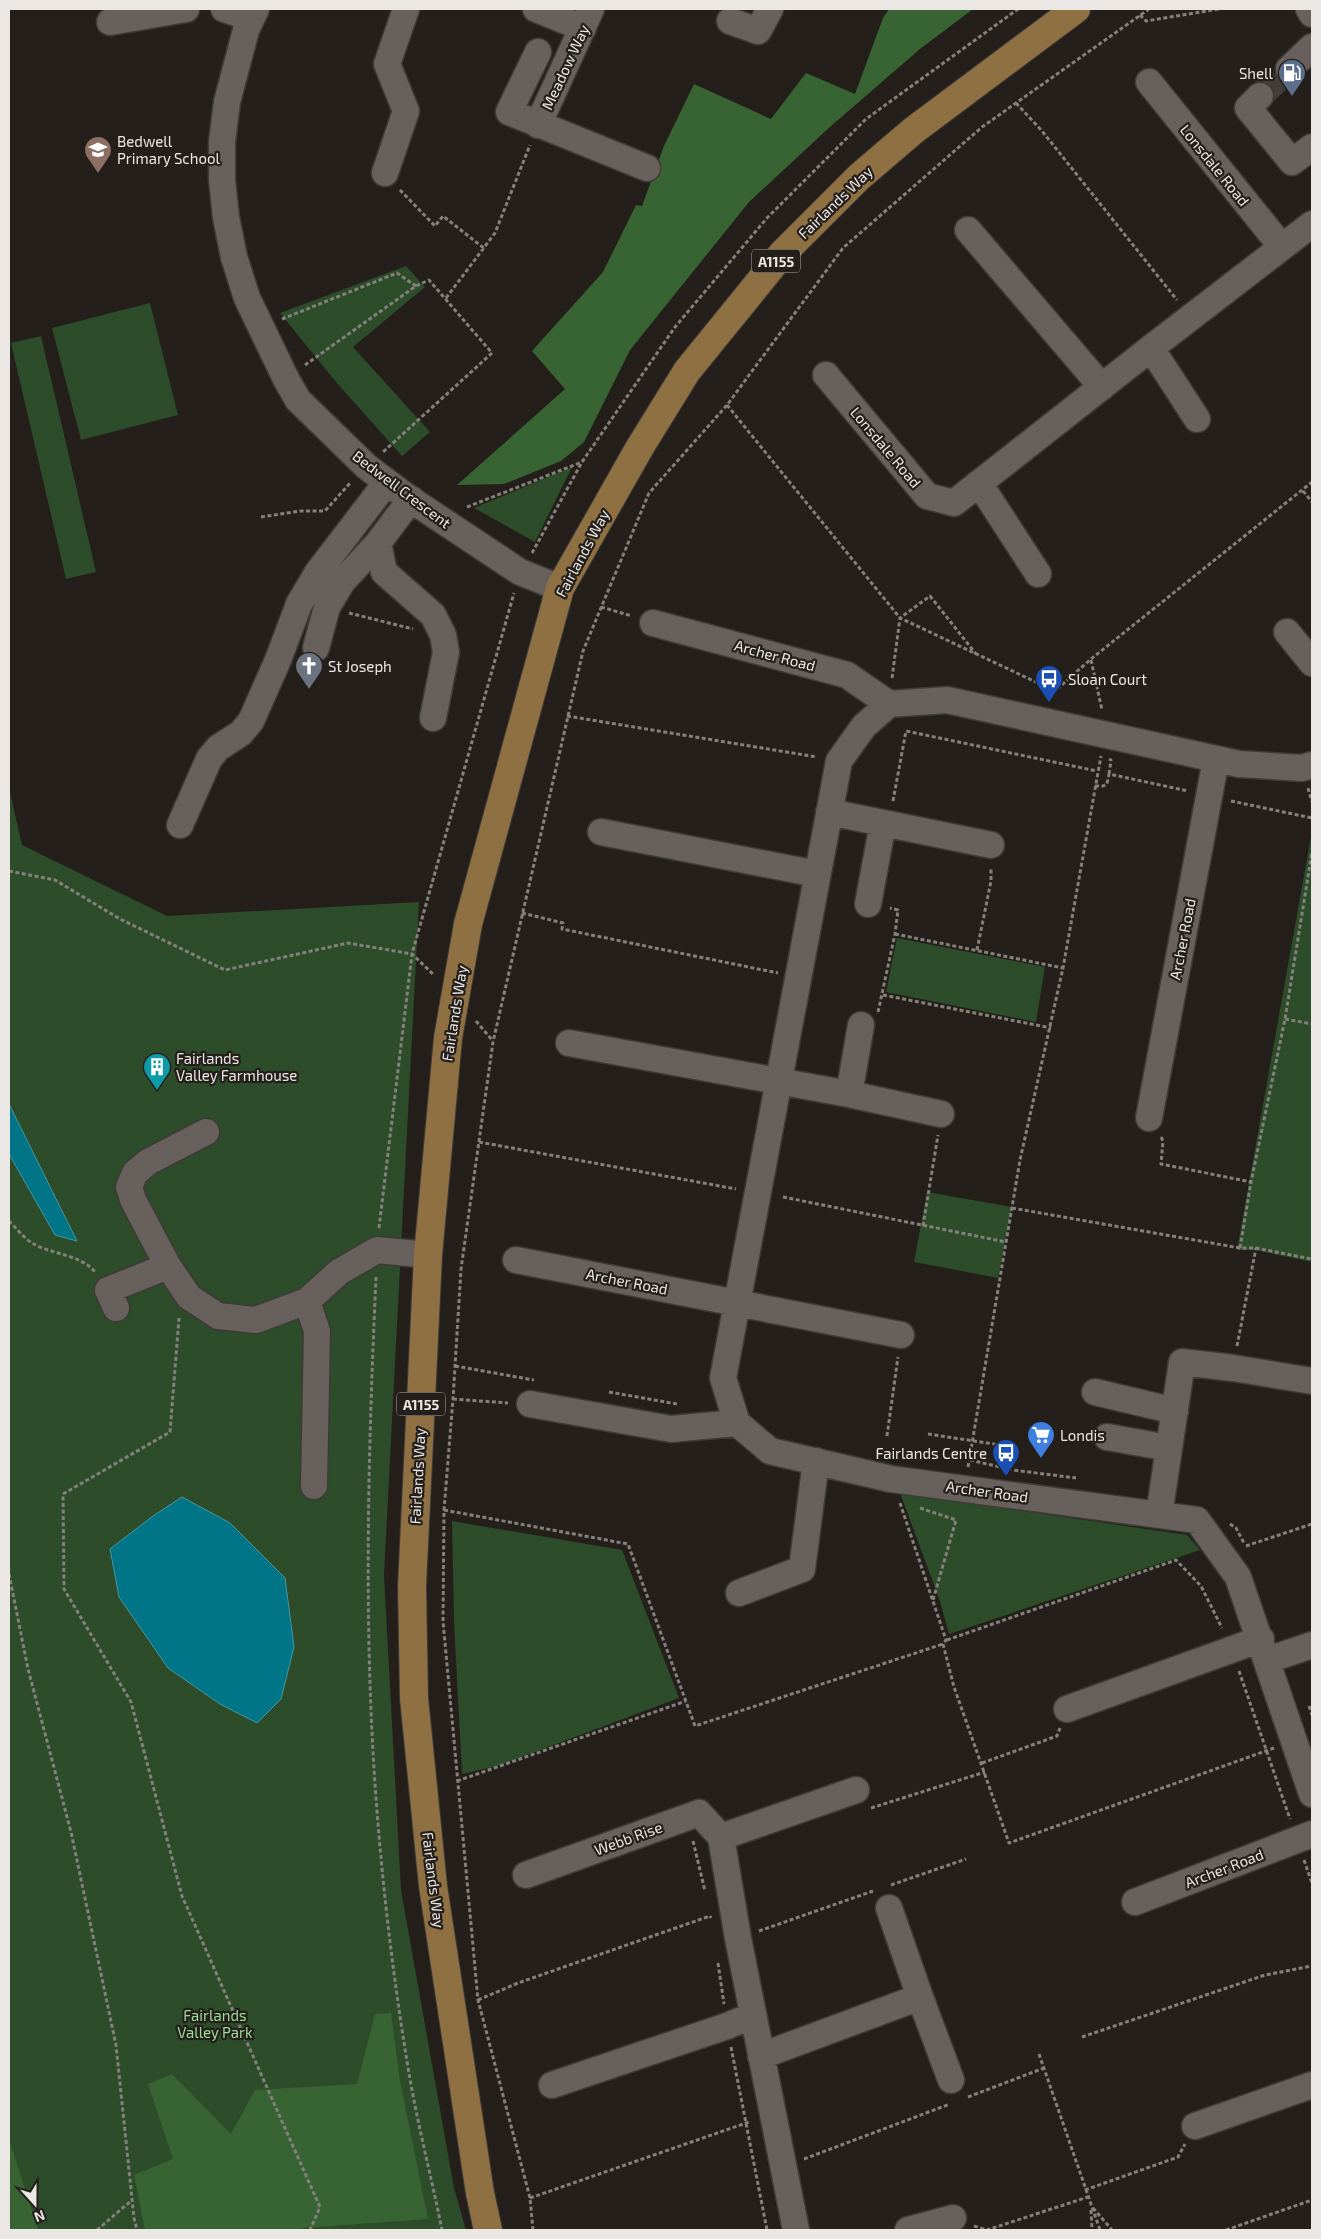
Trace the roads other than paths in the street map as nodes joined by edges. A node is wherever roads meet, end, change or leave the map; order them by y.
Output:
1 (186, 9) edge
2 (224, 9) edge
3 (406, 9) edge
4 (536, 9) edge
5 (770, 9) edge
6 (1076, 9) edge
7 (1309, 9) edge
8 (253, 13) edge
9 (1312, 14) edge
10 (587, 18) edge
11 (730, 21) dead end
12 (110, 22) dead end
13 (1312, 47) edge
14 (538, 52) dead end
15 (1289, 69) tunnel mouth
16 (1149, 82) dead end
17 (1260, 96) tunnel mouth
18 (538, 125) junction
19 (1312, 147) edge
20 (647, 168) dead end
21 (385, 173) road end
22 (1312, 224) edge
23 (968, 230) dead end
24 (1282, 247) junction
25 (1151, 348) junction
26 (826, 375) dead end
27 (1102, 387) junction
28 (1198, 419) dead end
29 (368, 477) junction
30 (979, 483) junction
31 (411, 499) junction
32 (378, 543) junction
33 (1038, 574) dead end
34 (560, 588) junction
35 (653, 623) road end
36 (1287, 632) dead end
37 (316, 648) dead end
38 (1312, 663) edge
39 (889, 704) junction
40 (433, 718) dead end
41 (1216, 759) junction
42 (1312, 765) edge
43 (829, 812) junction
44 (886, 824) junction
45 (180, 825) dead end
46 (601, 832) dead end
47 (991, 845) road end
48 (817, 874) junction
49 (868, 904) road end
50 (862, 1024) road end
51 (569, 1043) dead end
52 (779, 1082) junction
53 (849, 1094) junction
54 (941, 1114) road end
55 (1149, 1118) road end
56 (206, 1132) dead end
57 (428, 1255) junction
58 (516, 1260) dead end
59 (175, 1276) junction
60 (112, 1299) road end
61 (307, 1301) junction
62 (738, 1302) junction
63 (901, 1335) road end
64 (1312, 1381) edge
65 (1095, 1392) dead end
66 (530, 1404) road end
67 (1175, 1412) junction
68 (737, 1424) junction
69 (1107, 1437) dead end
70 (1169, 1448) junction
71 (816, 1461) junction
72 (314, 1486) dead end
73 (1159, 1515) junction
74 (739, 1593) dead end
75 (1312, 1645) edge
76 (1264, 1649) junction
77 (1067, 1709) road end
78 (856, 1790) road end
79 (1312, 1794) edge
80 (1312, 1834) edge
81 (721, 1837) junction
82 (526, 1875) dead end
83 (1135, 1902) dead end
84 (889, 1908) dead end
85 (920, 1997) junction
86 (753, 2014) junction
87 (761, 2056) junction
88 (552, 2085) dead end
89 (1312, 2085) edge
90 (956, 2094) road end
91 (1195, 2126) road end
92 (953, 2218) road end
93 (488, 2230) edge
94 (796, 2230) edge
95 (908, 2230) edge

1 - 12 street
2 - 8 street
3 - 21 street
4 - 10 street
5 - 11 street
6 - 34 main road, Fairlands Way / A1155
7 - 9 street
8 - 29 street, Bedwell Crescent
10 - 18 street, Meadow Way
13 - 15 street
14 - 18 street
16 - 24 street, Lonsdale Road
17 - 19 street
18 - 20 street
22 - 24 street, Lonsdale Road
23 - 27 street
24 - 25 street, Lonsdale Road
25 - 27 street, Lonsdale Road
25 - 28 street
26 - 30 street, Lonsdale Road
27 - 30 street, Lonsdale Road
29 - 31 street, Bedwell Crescent
29 - 45 street
30 - 33 street
31 - 32 street
31 - 34 street, Bedwell Crescent
32 - 37 street
32 - 40 street
34 - 57 main road, Fairlands Way / A1155
35 - 39 street, Archer Road
36 - 38 street
39 - 41 street
39 - 43 street
41 - 42 street
41 - 55 street, Archer Road
43 - 44 street
43 - 48 street
44 - 47 street
44 - 49 street
46 - 48 street
48 - 52 street
50 - 53 street
51 - 52 street
52 - 53 street
52 - 62 street
53 - 54 street
56 - 59 street
57 - 61 street
57 - 93 main road, Fairlands Way / A1155
58 - 62 street, Archer Road
59 - 60 street
59 - 61 street
61 - 72 street
62 - 63 street, Archer Road
62 - 68 street
64 - 67 street
65 - 67 street
66 - 68 street
67 - 70 street
68 - 71 street, Archer Road
69 - 70 street
70 - 73 street
71 - 73 street, Archer Road
71 - 74 street
73 - 76 street, Archer Road
75 - 76 street
76 - 77 street
76 - 79 street, Archer Road
78 - 81 street
80 - 83 street, Archer Road
81 - 82 street, Webb Rise
81 - 86 street
84 - 85 street
85 - 87 street
85 - 90 street
86 - 87 street
86 - 88 street
87 - 94 street
89 - 91 street
92 - 95 street

